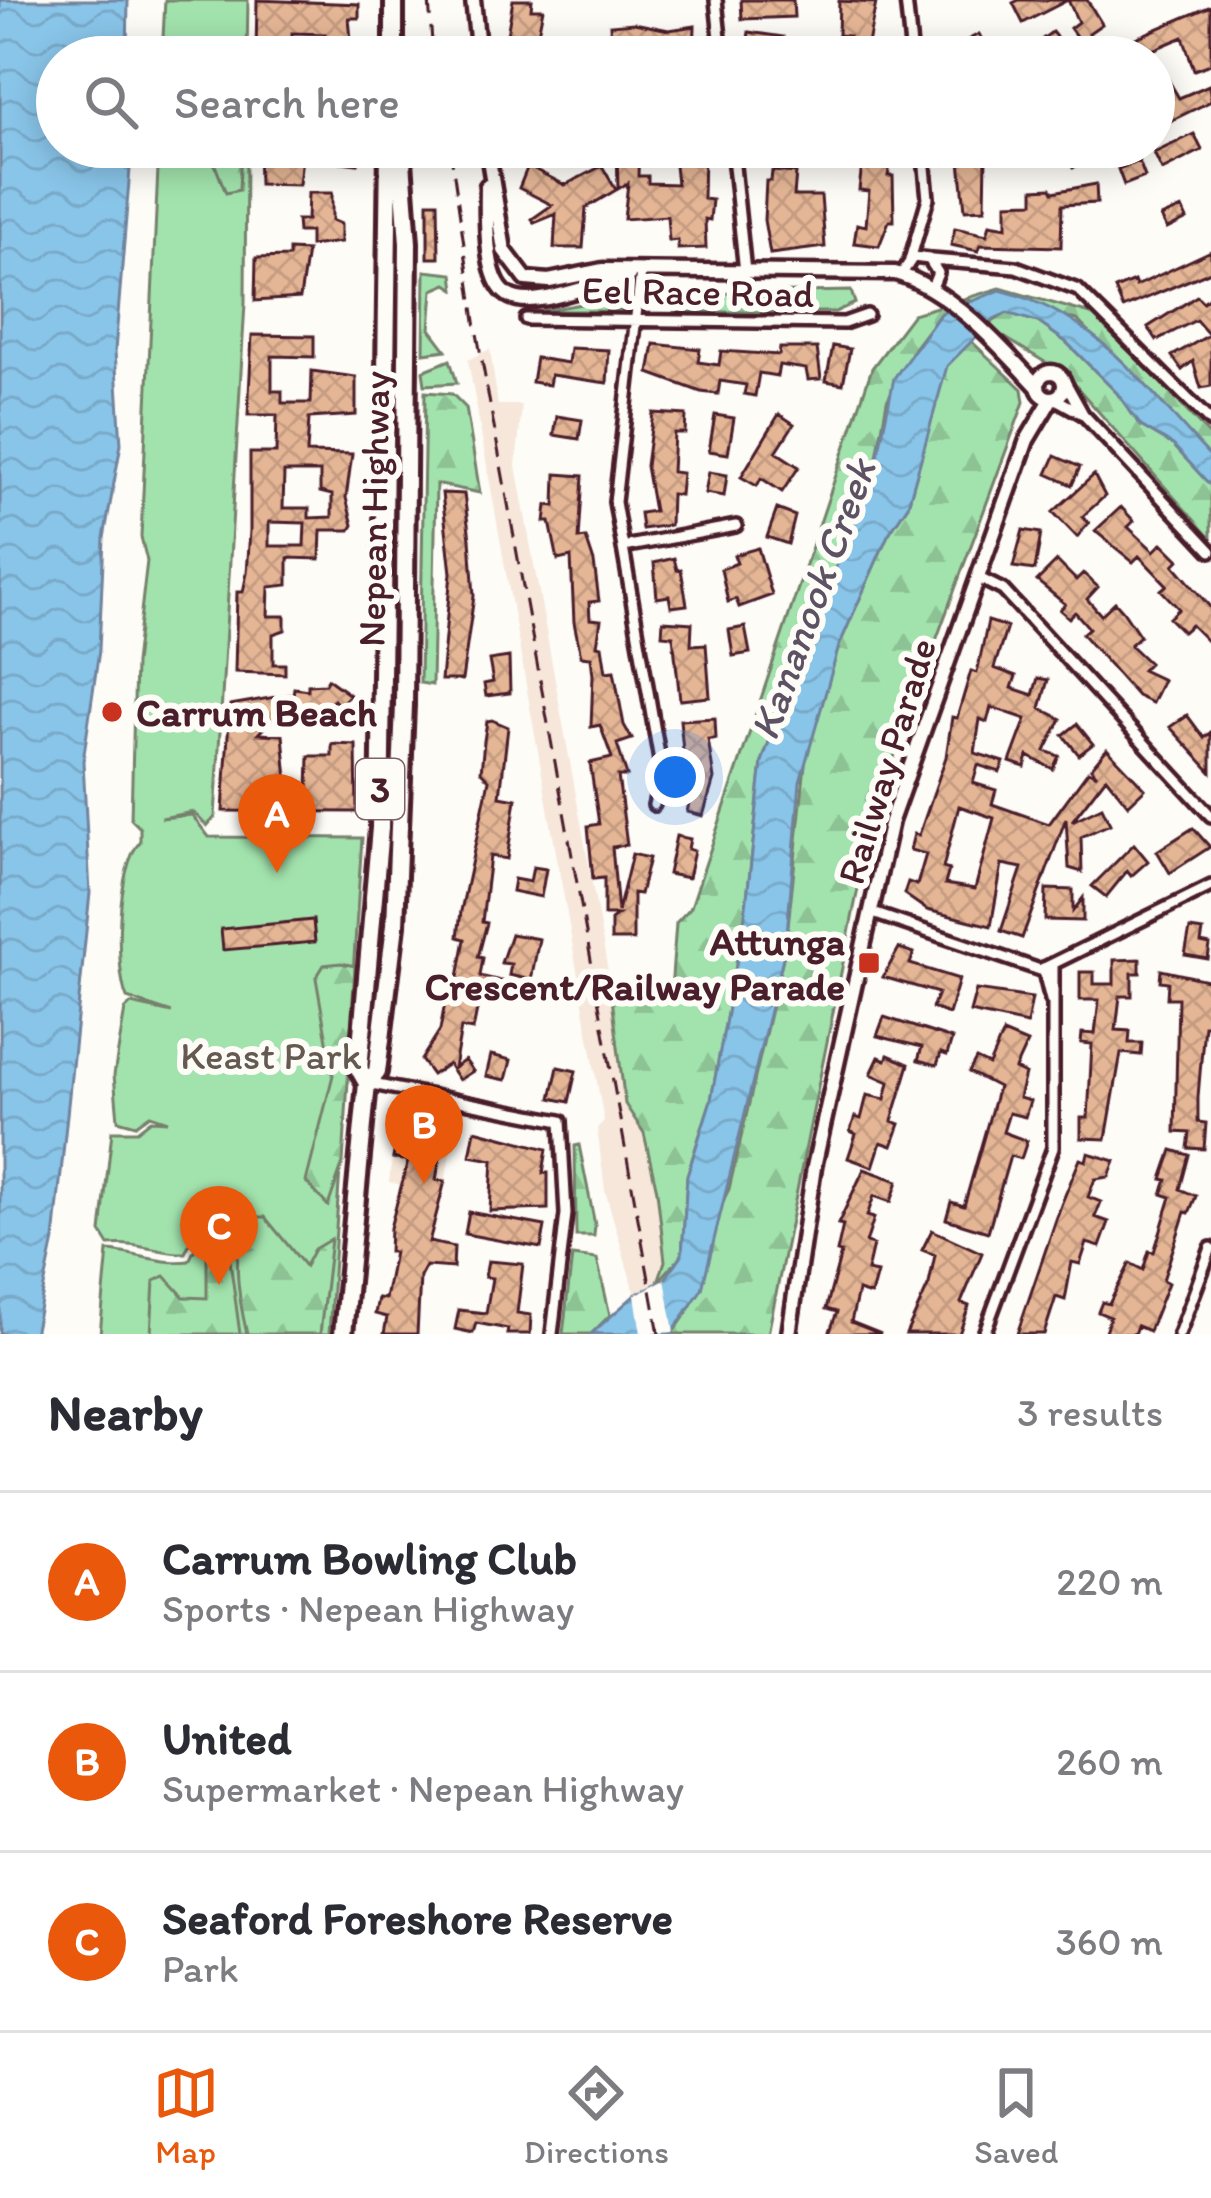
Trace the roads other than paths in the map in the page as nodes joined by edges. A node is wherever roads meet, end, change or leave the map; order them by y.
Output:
1 (394, 0) edge
2 (473, 0) edge
3 (716, 0) edge
4 (906, 0) edge
5 (394, 36) edge
6 (477, 36) edge
7 (720, 36) edge
8 (910, 36) edge
9 (388, 168) edge
10 (402, 168) edge
11 (487, 168) edge
12 (490, 168) edge
13 (734, 168) edge
14 (925, 168) edge
15 (923, 223) junction
16 (910, 260) junction
17 (930, 260) junction
18 (963, 266) junction
19 (641, 272) junction
20 (745, 272) junction
21 (901, 275) junction
22 (937, 290) junction
23 (867, 315) dead end
24 (384, 316) junction
25 (408, 316) junction
26 (526, 319) dead end
27 (635, 320) junction
28 (1012, 357) junction
29 (1059, 375) junction
30 (1039, 388) junction
31 (1053, 398) junction
32 (1083, 414) junction
33 (1211, 422) edge
34 (1033, 427) junction
35 (736, 526) dead end
36 (623, 547) junction
37 (1211, 551) edge
38 (977, 578) junction
39 (654, 805) dead end
40 (1211, 816) edge
41 (1211, 886) edge
42 (870, 912) junction
43 (1048, 966) junction
44 (367, 1083) junction
45 (1211, 1248) edge
46 (343, 1334) edge
47 (552, 1334) edge
48 (789, 1334) edge
49 (984, 1334) edge
50 (1179, 1334) edge

1 - 5 highway
2 - 6 street
3 - 7 street
4 - 8 street
9 - 24 highway, Nepean Highway / 3
10 - 25 highway, Nepean Highway / 3
11 - 19 street, Eel Race Road
12 - 19 street, Eel Race Road
13 - 20 street
14 - 15 street
15 - 16 street
15 - 17 street
16 - 17 street
16 - 21 street
17 - 18 street
17 - 22 street
18 - 22 street
18 - 33 street
19 - 20 street, Eel Race Road
19 - 27 street
20 - 21 street, Eel Race Road
21 - 22 street, Eel Race Road
22 - 28 street, Eel Race Road
23 - 27 street, Eel Race Road
24 - 25 highway
24 - 44 highway, Nepean Highway / 3
25 - 44 highway, Nepean Highway / 3
26 - 27 street, Eel Race Road
27 - 36 street
28 - 29 street, Eel Race Road
28 - 30 street, Eel Race Road
29 - 30 street
29 - 31 street, Railway Parade
29 - 32 street
30 - 31 street, Eel Race Road
30 - 34 street, Railway Parade
31 - 32 street
31 - 34 street, Railway Parade
32 - 37 street
34 - 38 street, Railway Parade
35 - 36 street
36 - 39 street
38 - 40 street
38 - 42 street, Railway Parade
41 - 43 street
42 - 43 street
42 - 48 street, Railway Parade
43 - 49 street
44 - 46 highway, Nepean Highway / 3
44 - 47 street
45 - 50 street

